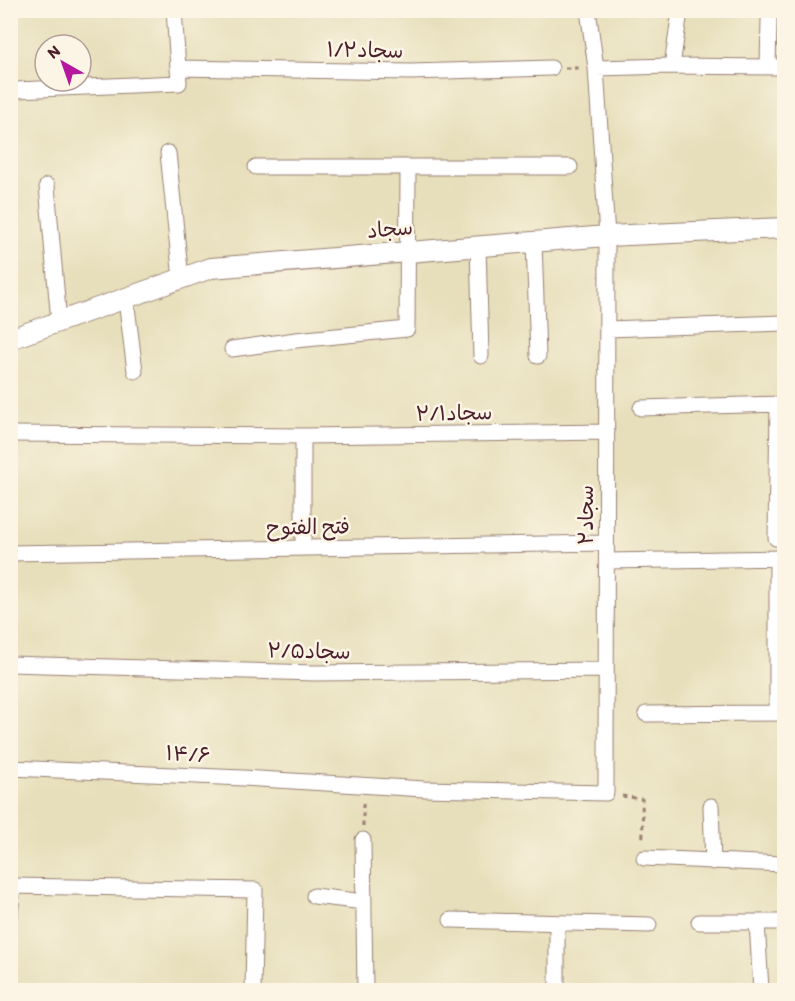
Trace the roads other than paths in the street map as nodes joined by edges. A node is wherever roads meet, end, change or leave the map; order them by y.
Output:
1 (174, 10) edge
2 (588, 10) edge
3 (679, 18) dead end
4 (769, 20) dead end
5 (672, 66) junction
6 (768, 67) junction
7 (784, 67) edge
8 (551, 68) road end
9 (596, 68) junction
10 (178, 75) junction
11 (16, 90) dead end
12 (168, 153) dead end
13 (256, 167) dead end
14 (408, 167) junction
15 (570, 167) dead end
16 (47, 186) dead end
17 (784, 228) edge
18 (607, 236) junction
19 (534, 242) junction
20 (478, 246) junction
21 (408, 252) junction
22 (181, 279) junction
23 (126, 298) junction
24 (59, 322) junction
25 (784, 323) edge
26 (607, 329) junction
27 (10, 339) edge
28 (232, 349) dead end
29 (481, 356) dead end
30 (538, 356) dead end
31 (135, 370) dead end
32 (781, 404) edge
33 (641, 408) dead end
34 (607, 432) junction
35 (10, 434) edge
36 (303, 436) junction
37 (776, 538) dead end
38 (606, 543) junction
39 (303, 548) junction
40 (10, 553) edge
41 (781, 558) edge
42 (606, 561) junction
43 (10, 664) edge
44 (606, 670) junction
45 (781, 713) edge
46 (646, 714) dead end
47 (10, 768) edge
48 (606, 793) joint
49 (711, 806) dead end
50 (363, 840) road end
51 (644, 858) road end
52 (713, 862) junction
53 (784, 864) edge
54 (12, 886) edge
55 (314, 896) dead end
56 (364, 902) junction
57 (10, 914) edge
58 (451, 920) dead end
59 (556, 922) junction
60 (699, 922) dead end
61 (757, 922) junction
62 (784, 922) edge
63 (649, 925) dead end
64 (253, 990) edge
65 (365, 990) edge
66 (557, 990) edge
67 (761, 990) edge

1 - 10 street
2 - 9 street, ۲سجاد
3 - 5 street
4 - 6 street
5 - 6 street
5 - 9 street
6 - 7 street
8 - 10 street, ۱/۲سجاد
9 - 18 street, ۲سجاد
10 - 11 street, ۱/۲سجاد
12 - 22 street
13 - 14 street
14 - 15 street
14 - 21 street
16 - 24 street
17 - 18 street, سجاد
18 - 19 street, سجاد
18 - 26 street, ۲سجاد
19 - 20 street, سجاد
19 - 30 street
20 - 21 street, سجاد
20 - 29 street
21 - 22 street, سجاد
21 - 28 street
22 - 23 street, سجاد
23 - 24 street, سجاد
23 - 31 street
24 - 27 street, سجاد
25 - 26 street
26 - 34 street, ۲سجاد
32 - 33 street
32 - 37 street
34 - 36 street, ۲/۱سجاد
34 - 38 street, ۲سجاد
35 - 36 street, ۲/۱سجاد
36 - 39 street
38 - 39 street, فتح الفتوح
38 - 42 street, ۲سجاد
39 - 40 street, فتح الفتوح
41 - 42 street
41 - 45 street
42 - 44 street, ۲سجاد
43 - 44 street, ۲/۵سجاد
44 - 48 street, ۲سجاد
45 - 46 street
47 - 48 street, ۱۴/۶
49 - 52 street
50 - 56 street
51 - 52 street
52 - 53 street
54 - 57 street
54 - 64 street
55 - 56 street
56 - 65 street
58 - 59 street
59 - 63 street
59 - 66 street
60 - 61 street
61 - 62 street
61 - 67 street

